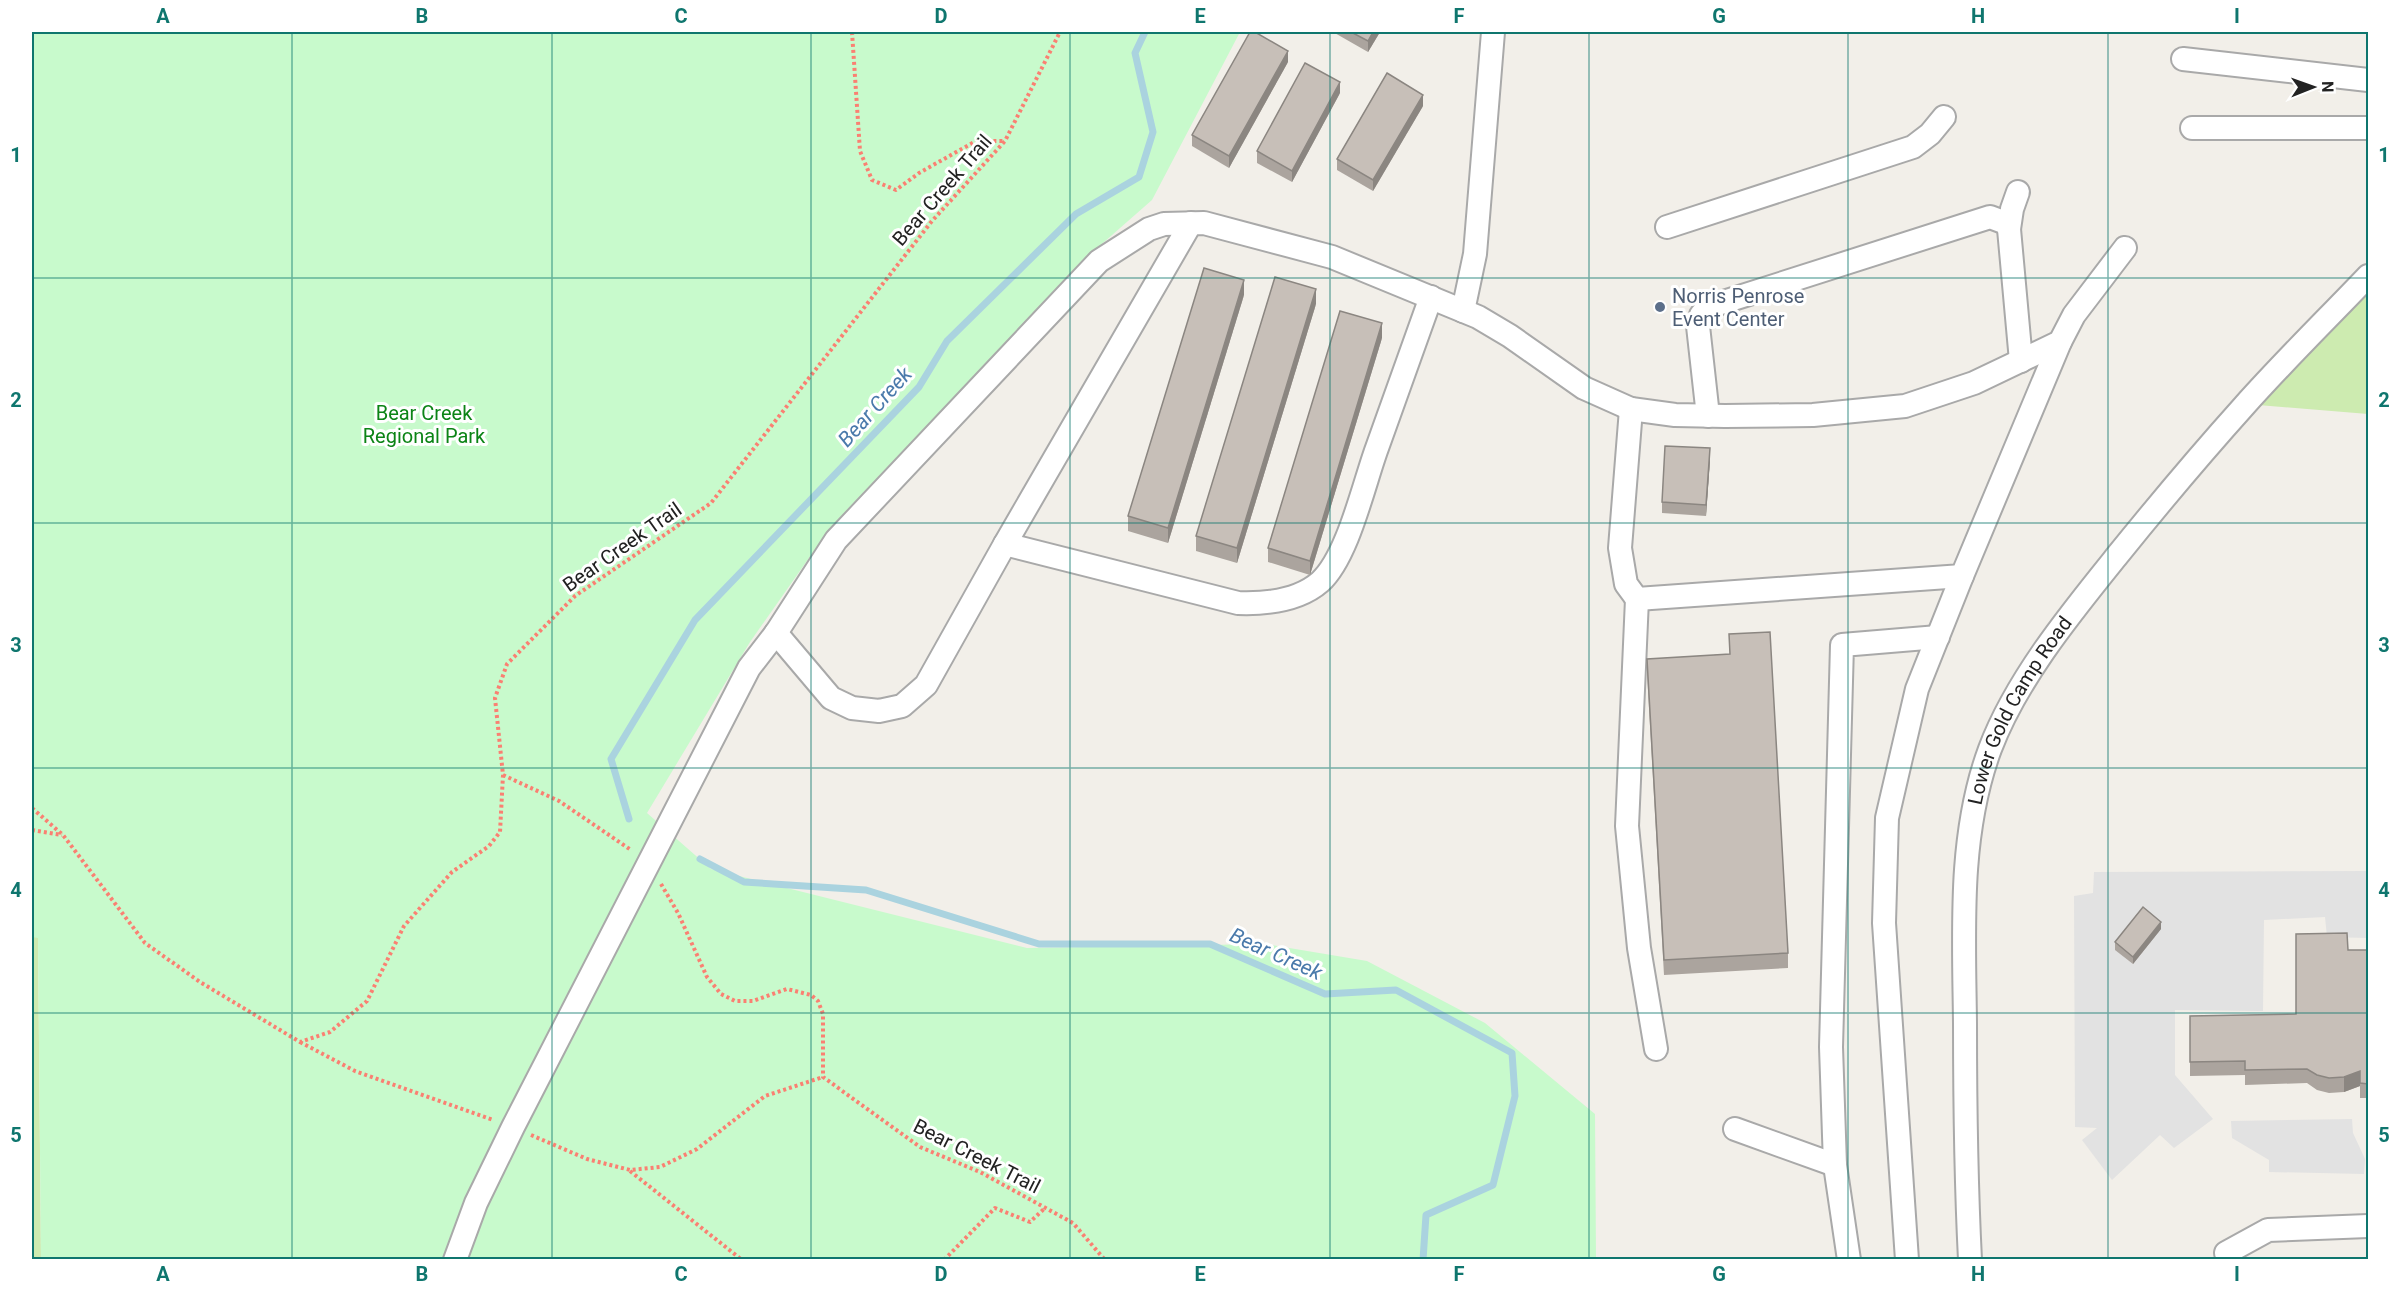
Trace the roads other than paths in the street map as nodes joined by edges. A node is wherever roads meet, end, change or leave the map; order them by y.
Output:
1 (1493, 32) edge
2 (2183, 59) dead end
3 (2368, 80) edge
4 (1944, 117) dead end
5 (2192, 128) dead end
6 (2368, 128) edge
7 (2018, 192) dead end
8 (1191, 223) junction
9 (1667, 227) dead end
10 (2009, 229) junction
11 (2125, 248) dead end
12 (2368, 276) edge
13 (1431, 297) junction
14 (1462, 310) junction
15 (2060, 342) junction
16 (2021, 361) junction
17 (1630, 409) junction
18 (1708, 416) junction
19 (1005, 544) junction
20 (1962, 576) junction
21 (1637, 599) junction
22 (776, 633) junction
23 (1938, 637) junction
24 (1656, 1049) dead end
25 (1735, 1129) dead end
26 (1835, 1165) junction
27 (2368, 1227) edge
28 (2226, 1253) dead end
29 (454, 1260) edge
30 (1849, 1260) edge
31 (1907, 1260) edge
32 (1970, 1260) edge

1 - 14 street
2 - 3 street
4 - 9 street
5 - 6 street
7 - 10 street
8 - 13 street
8 - 19 street
8 - 22 street
10 - 16 street
10 - 18 street
11 - 15 street
12 - 32 street, Lower Gold Camp Road
13 - 14 street
13 - 19 street
14 - 17 street
15 - 16 street
15 - 20 street
16 - 18 street
17 - 18 street
17 - 21 street
19 - 22 street
20 - 21 street
20 - 23 street
21 - 24 street
22 - 29 street
23 - 26 street
23 - 31 street
25 - 26 street
26 - 30 street
27 - 28 street

